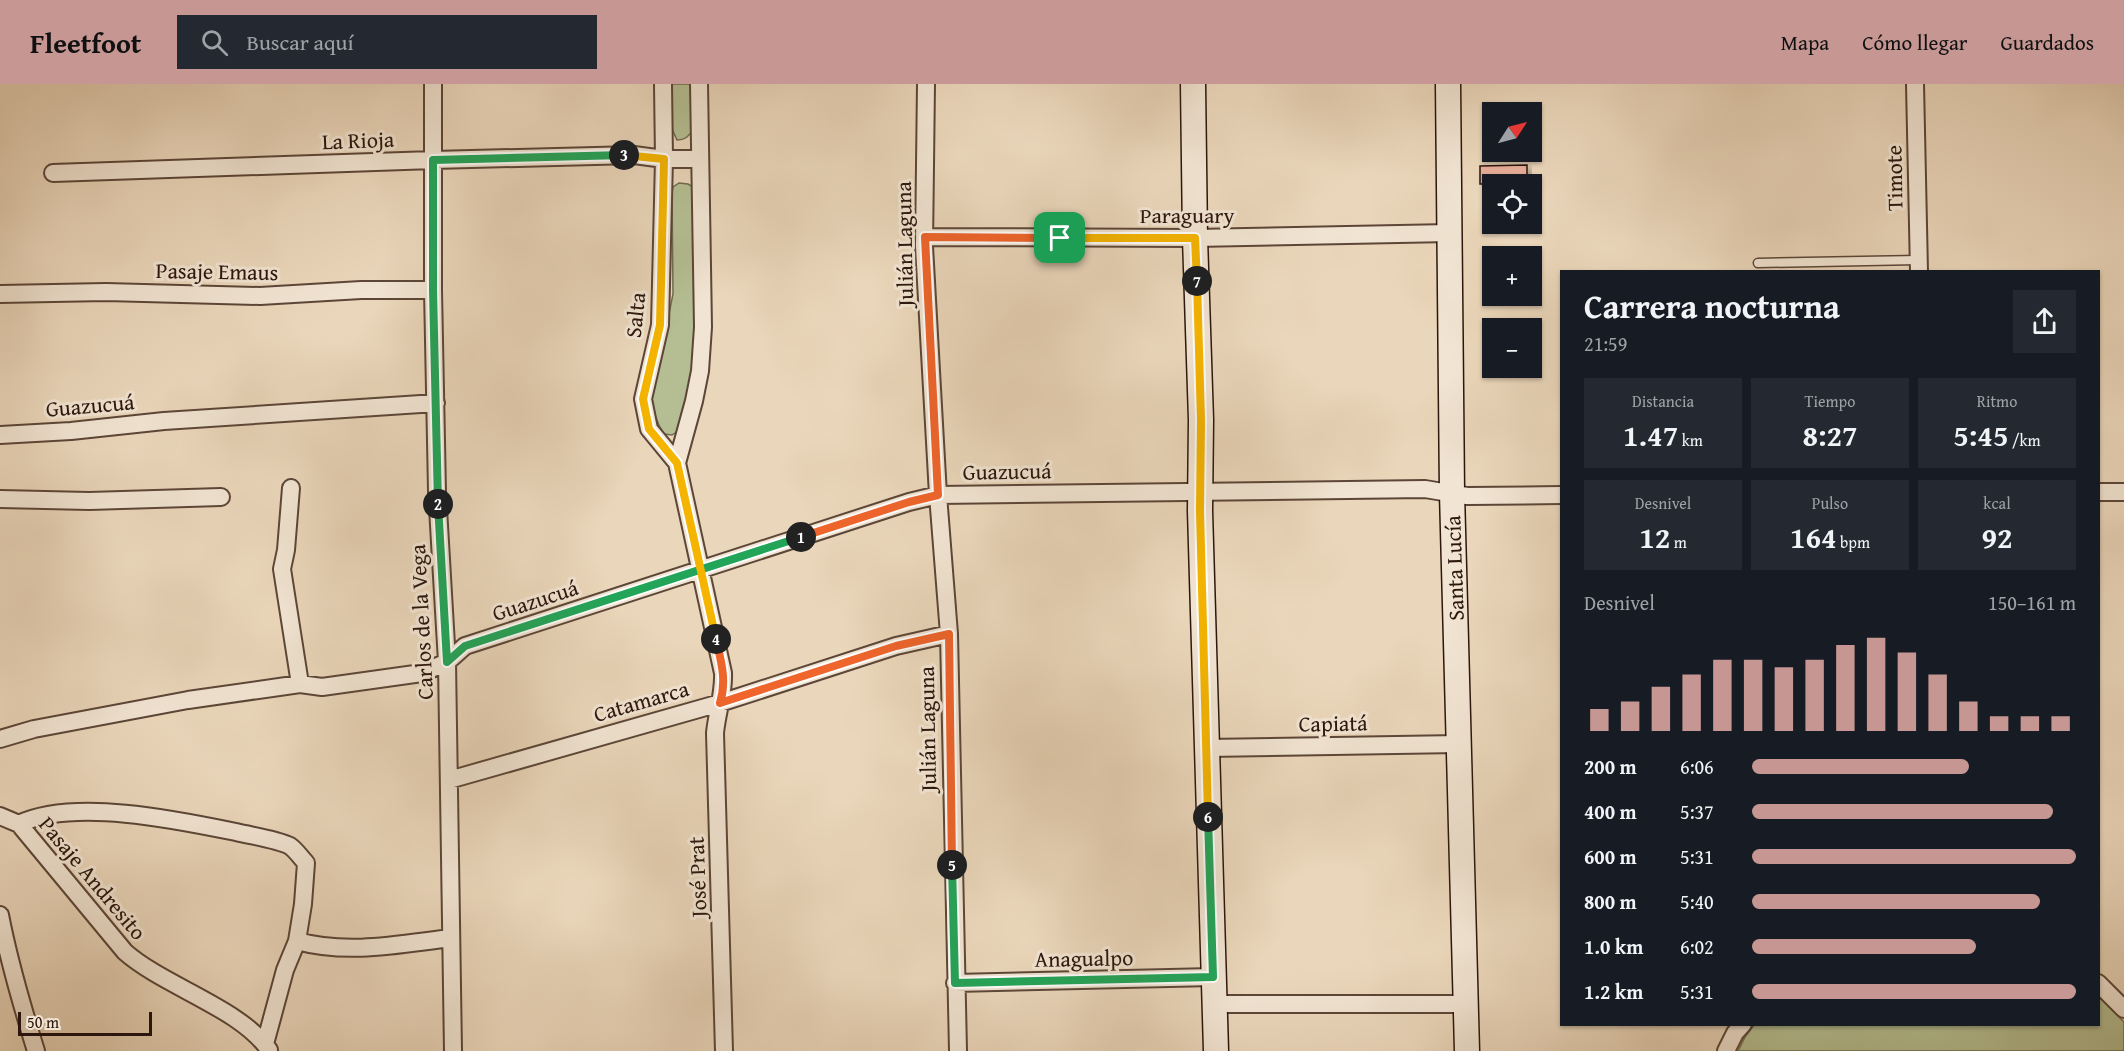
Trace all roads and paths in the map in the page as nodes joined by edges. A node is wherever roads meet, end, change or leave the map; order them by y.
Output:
1 (433, 84) edge
2 (663, 84) edge
3 (699, 84) edge
4 (927, 84) edge
5 (1193, 84) edge
6 (1448, 84) edge
7 (1915, 84) edge
8 (664, 159) junction
9 (700, 159) junction
10 (433, 160) junction
11 (53, 173) dead end
12 (1450, 232) junction
13 (925, 237) junction
14 (1195, 238) junction
15 (1758, 263) dead end
16 (1918, 266) edge
17 (433, 290) junction
18 (0, 294) edge
19 (436, 404) junction
20 (0, 435) edge
21 (677, 463) junction
22 (291, 488) dead end
23 (1201, 492) junction
24 (2100, 492) edge
25 (2124, 492) edge
26 (1452, 493) junction
27 (938, 495) junction
28 (1560, 495) edge
29 (221, 497) dead end
30 (0, 499) edge
31 (700, 570) junction
32 (949, 634) junction
33 (447, 662) junction
34 (300, 684) junction
35 (720, 703) junction
36 (0, 739) edge
37 (1459, 744) junction
38 (1206, 748) junction
39 (449, 780) junction
40 (0, 816) edge
41 (19, 824) junction
42 (0, 915) edge
43 (451, 938) junction
44 (297, 941) junction
45 (1213, 977) junction
46 (955, 983) junction
47 (2100, 985) edge
48 (1214, 1004) junction
49 (1466, 1004) junction
50 (2124, 1009) edge
51 (1741, 1026) edge
52 (268, 1048) edge
53 (36, 1051) edge
54 (453, 1051) edge
55 (724, 1051) edge
56 (958, 1051) edge
57 (1216, 1051) edge
58 (1467, 1051) edge
59 (1726, 1051) edge

1 - 10 street, Carlos de la Vega
2 - 8 street, Salta
3 - 9 street, Salta
4 - 13 street, Julián Laguna
5 - 14 street
6 - 12 street, Santa Lucía
7 - 16 street, Timote
8 - 9 street
8 - 10 street, La Rioja
8 - 21 street, Salta
9 - 21 street, Salta
10 - 11 street, La Rioja
10 - 17 street, Carlos de la Vega
12 - 14 street, Paraguary
12 - 26 street, Santa Lucía
13 - 14 street, Paraguary
13 - 27 street, Julián Laguna
14 - 23 street
15 - 16 lane
17 - 18 street, Pasaje Emaus
17 - 19 street, Carlos de la Vega
19 - 20 street, Guazucuá
19 - 33 street, Carlos de la Vega
21 - 31 street, Salta
22 - 34 street
23 - 26 street, Guazucuá
23 - 27 street, Guazucuá
23 - 38 street
24 - 25 street
26 - 28 street, Guazucuá
26 - 37 street, Santa Lucía
27 - 31 street, Guazucuá
27 - 32 street, Julián Laguna
29 - 30 street
31 - 33 street, Guazucuá
31 - 35 street, Salta
32 - 35 street, Catamarca
32 - 46 street, Julián Laguna
33 - 34 street, Guazucuá
33 - 39 street, Carlos de la Vega
34 - 36 street, Guazucuá
35 - 39 street, Catamarca
35 - 55 street, José Prat
37 - 38 street, Capiatá
37 - 49 street, Santa Lucía
38 - 45 street
39 - 43 street, Carlos de la Vega
40 - 41 street, Pasaje Andresito
41 - 44 street
41 - 52 street, Pasaje Andresito
42 - 53 street
43 - 44 street
43 - 54 street, Carlos de la Vega
44 - 52 street
45 - 46 street, Anagualpo
45 - 48 street
46 - 56 street, Julián Laguna
47 - 50 street
48 - 49 street
48 - 57 street
49 - 58 street, Santa Lucía
51 - 59 street

